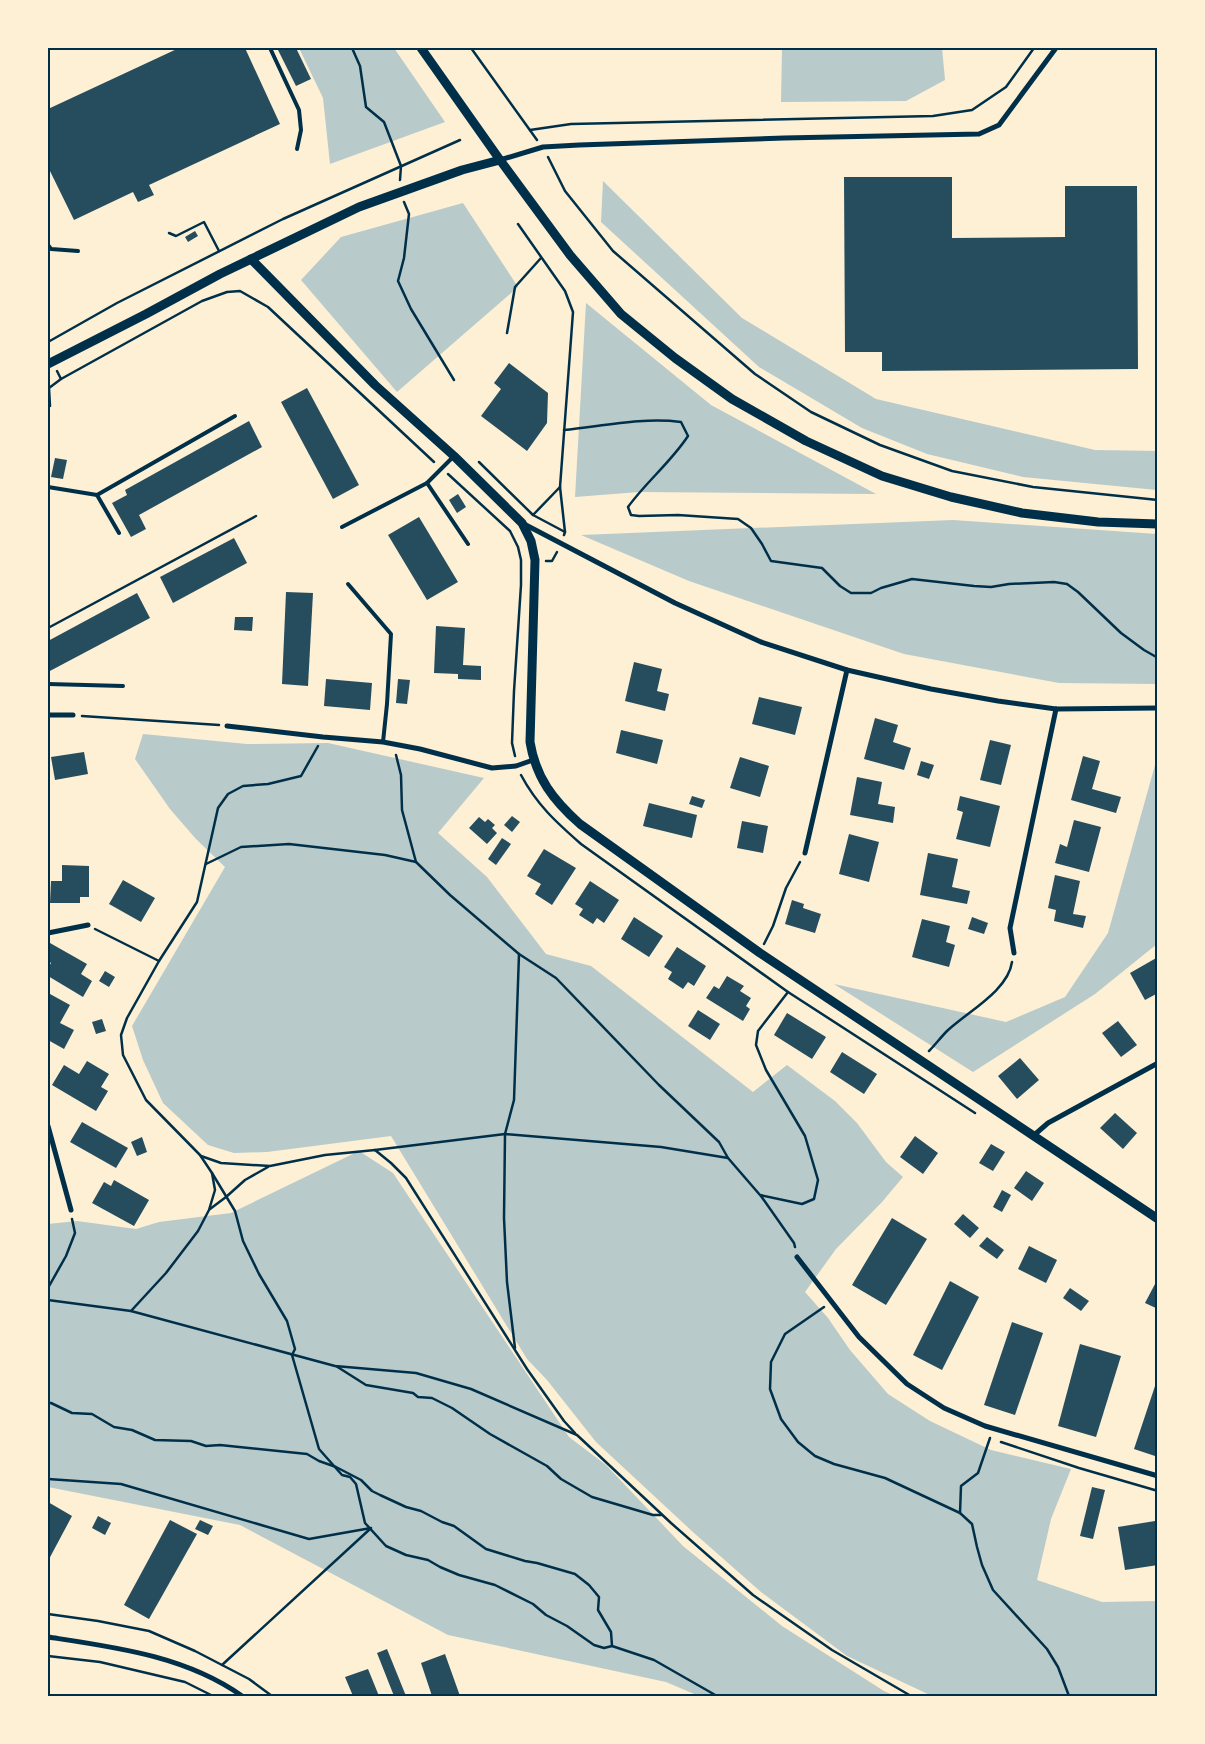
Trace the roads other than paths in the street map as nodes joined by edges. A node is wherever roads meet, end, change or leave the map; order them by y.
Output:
1 (270, 48) edge
2 (421, 48) edge
3 (1056, 48) edge
4 (298, 149) dead end
5 (500, 160) junction
6 (48, 245) edge
7 (78, 251) dead end
8 (252, 259) junction
9 (50, 363) edge
10 (234, 416) dead end
11 (454, 456) junction
12 (427, 482) junction
13 (48, 487) edge
14 (97, 495) junction
15 (522, 523) junction
16 (1158, 524) edge
17 (342, 526) dead end
18 (119, 534) dead end
19 (468, 544) dead end
20 (348, 584) dead end
21 (847, 670) junction
22 (48, 684) edge
23 (123, 686) dead end
24 (1158, 708) edge
25 (1056, 709) junction
26 (48, 715) edge
27 (73, 715) road end
28 (227, 726) road end
29 (383, 742) junction
30 (533, 760) junction
31 (806, 853) road end
32 (88, 925) road end
33 (48, 932) edge
34 (1014, 953) road end
35 (1158, 1063) edge
36 (48, 1126) edge
37 (1033, 1136) junction
38 (71, 1210) road end
39 (1158, 1219) edge
40 (797, 1257) road end
41 (1158, 1476) edge
42 (48, 1637) edge
43 (242, 1696) edge

1 - 4 lane
2 - 5 street
3 - 5 street
5 - 8 street
5 - 16 street
6 - 7 lane
8 - 9 street
8 - 11 street
10 - 14 lane
11 - 12 lane
11 - 15 street
12 - 17 lane
12 - 19 lane
13 - 14 lane
14 - 18 lane
15 - 21 street
15 - 30 street
20 - 29 lane
21 - 25 street
21 - 31 street
22 - 23 lane
24 - 25 street
25 - 34 street
26 - 27 street
28 - 29 street
29 - 30 street
30 - 37 street
32 - 33 street
35 - 37 street
36 - 38 street
37 - 39 street
40 - 41 street
42 - 43 street

